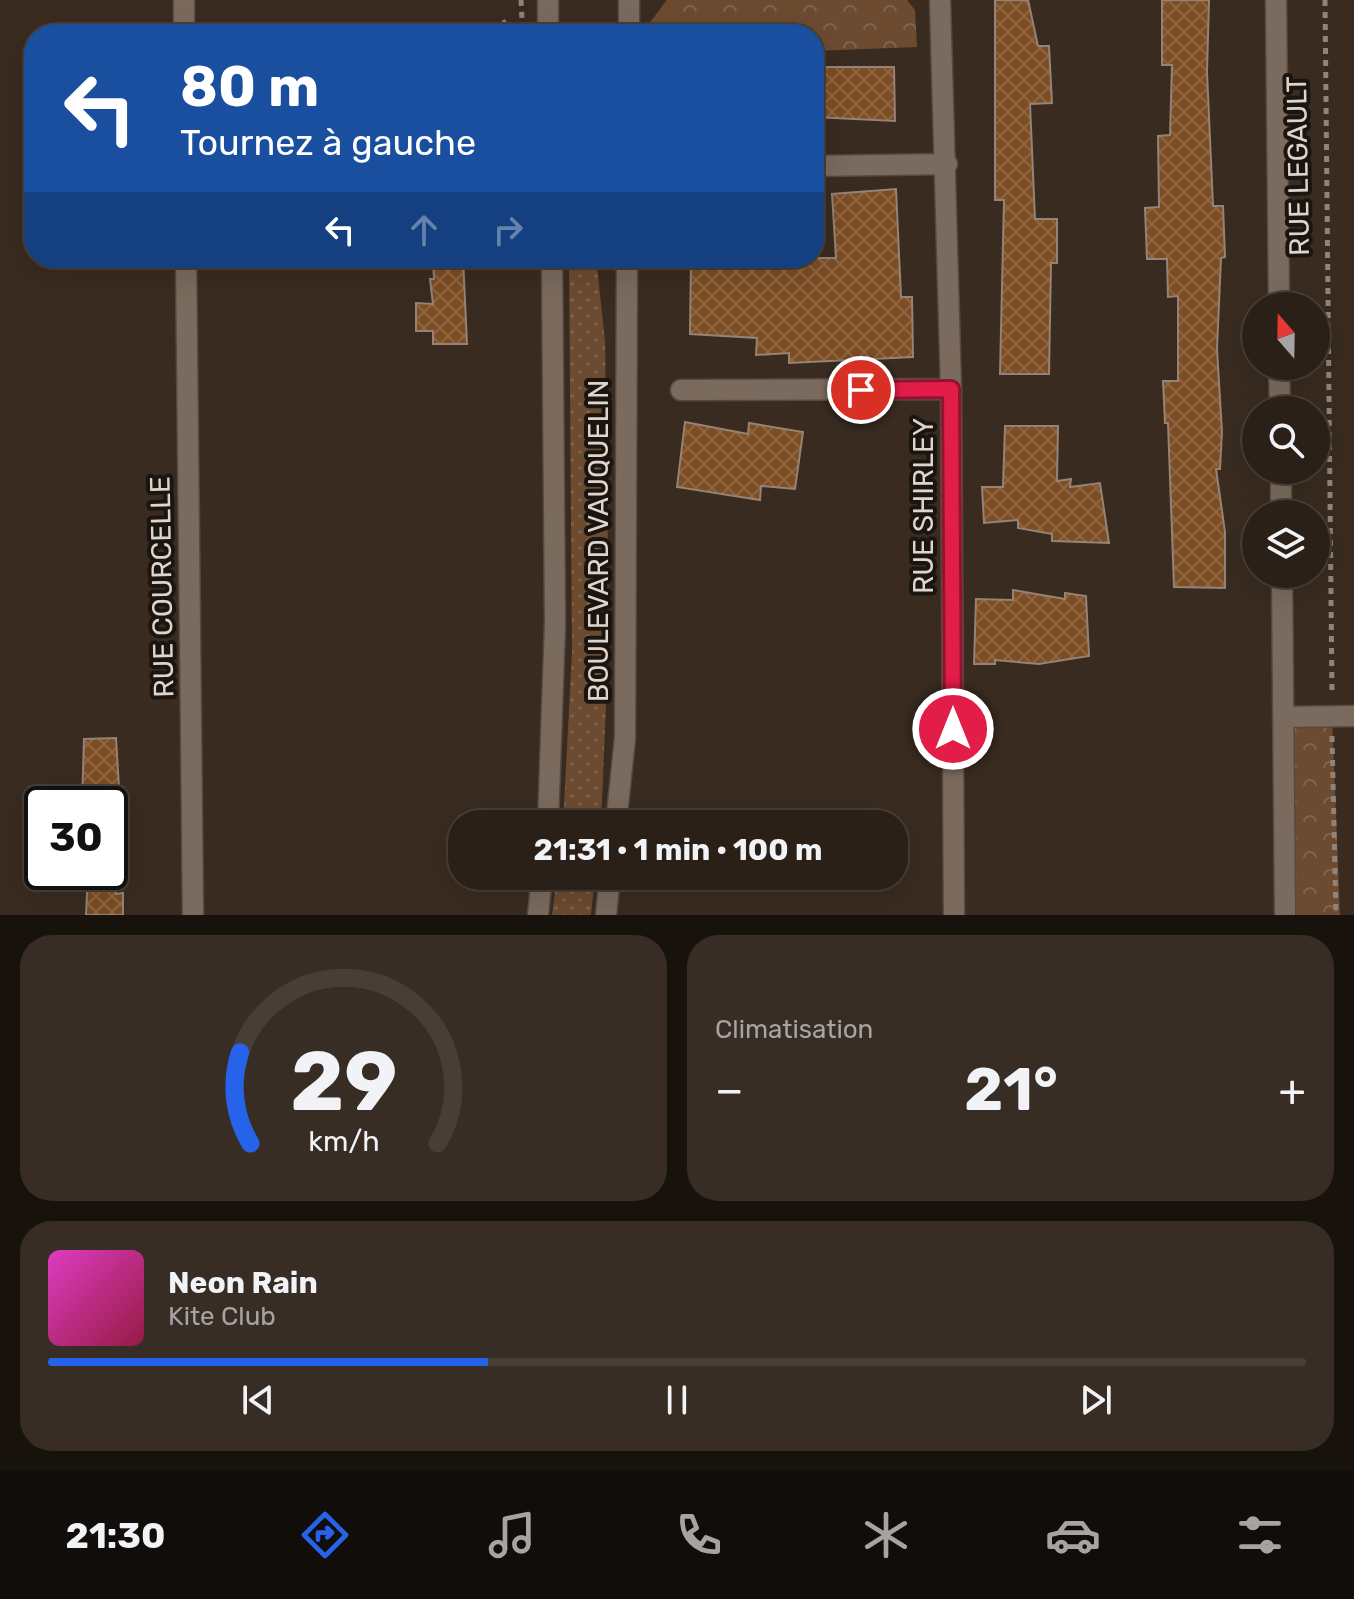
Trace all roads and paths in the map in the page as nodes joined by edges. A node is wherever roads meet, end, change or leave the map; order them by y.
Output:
1 (184, 0) edge
2 (548, 0) edge
3 (629, 0) edge
4 (940, 0) edge
5 (1276, 0) edge
6 (1325, 0) edge
7 (184, 24) edge
8 (548, 24) edge
9 (629, 24) edge
10 (947, 164) junction
11 (824, 166) edge
12 (186, 268) edge
13 (552, 268) edge
14 (627, 268) edge
15 (1279, 292) edge
16 (951, 389) junction
17 (681, 390) dead end
18 (1282, 588) edge
19 (1332, 716) junction
20 (1354, 716) edge
21 (1283, 717) junction
22 (548, 810) edge
23 (617, 810) edge
24 (541, 890) edge
25 (609, 890) edge
26 (193, 915) edge
27 (538, 915) edge
28 (606, 915) edge
29 (954, 915) edge
30 (1285, 915) edge
31 (1336, 915) edge

1 - 7 street
2 - 8 street
3 - 9 street
4 - 10 street, RUE SHIRLEY
5 - 15 street, RUE LEGAULT
6 - 19 path, RUE LEGAULT
10 - 11 street
10 - 16 street, RUE SHIRLEY
12 - 26 street, RUE COURCELLE
13 - 22 street, BOULEVARD VAUQUELIN
14 - 23 street, BOULEVARD VAUQUELIN
16 - 17 street
16 - 29 street, RUE SHIRLEY
18 - 21 street
19 - 20 street
19 - 21 street
19 - 31 path, RUE LEGAULT
21 - 30 street
24 - 27 street
25 - 28 street

